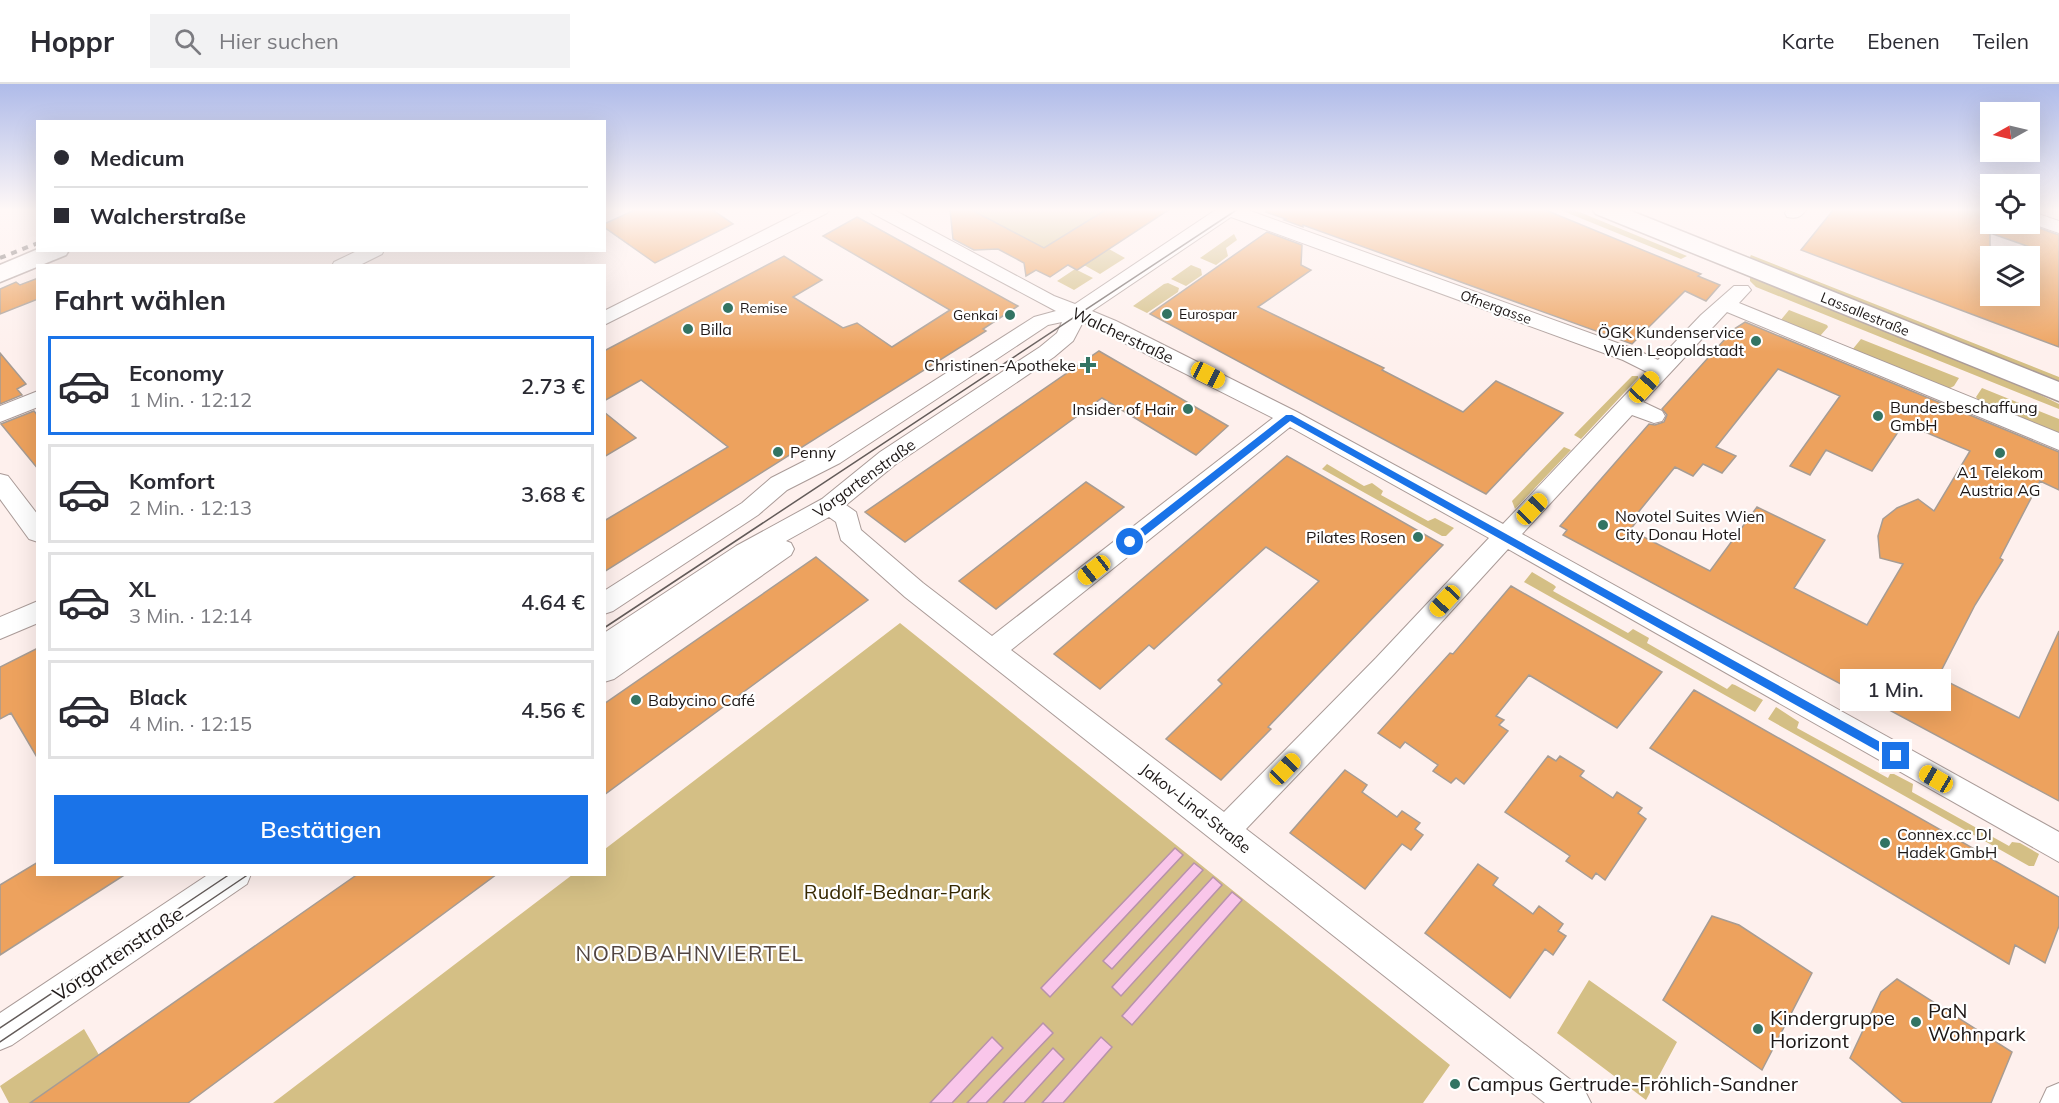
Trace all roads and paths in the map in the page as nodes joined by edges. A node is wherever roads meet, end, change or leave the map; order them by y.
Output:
1 (41, 257) edge
2 (361, 257) edge
3 (727, 257) edge
4 (966, 257) edge
5 (1160, 257) edge
6 (1358, 257) edge
7 (1722, 257) edge
8 (1773, 257) edge
9 (345, 264) edge
10 (0, 274) edge
11 (1077, 312) junction
12 (606, 318) edge
13 (2059, 368) edge
14 (1660, 370) junction
15 (2059, 392) edge
16 (36, 399) edge
17 (1629, 405) junction
18 (0, 415) edge
19 (1654, 416) dead end
20 (1289, 417) junction
21 (2059, 442) edge
22 (0, 482) edge
23 (830, 505) junction
24 (36, 530) edge
25 (1505, 536) junction
26 (606, 603) edge
27 (36, 612) edge
28 (0, 629) edge
29 (606, 646) edge
30 (992, 651) junction
31 (606, 669) edge
32 (1225, 831) junction
33 (2059, 848) edge
34 (233, 876) edge
35 (0, 1033) edge
36 (1573, 1103) edge

1 - 10 main road
2 - 9 street
3 - 12 street
4 - 11 street, Walcherstraße
5 - 11 street, Vorgartenstraße
6 - 14 street, Ofnergasse
7 - 15 main road, Lassallestraße
8 - 13 main road, Lassallestraße
11 - 20 street, Walcherstraße
11 - 23 street, Vorgartenstraße
11 - 26 street, Vorgartenstraße
14 - 17 street
14 - 21 street
16 - 18 street
17 - 19 street
17 - 25 street
20 - 25 street, Walcherstraße
20 - 30 street
22 - 24 street
23 - 29 street, Vorgartenstraße
23 - 30 street, Jakov-Lind-Straße
23 - 31 street
25 - 32 street
25 - 33 street, Walcherstraße
27 - 28 street
30 - 32 street, Jakov-Lind-Straße
32 - 36 street, Jakov-Lind-Straße
34 - 35 street, Vorgartenstraße

